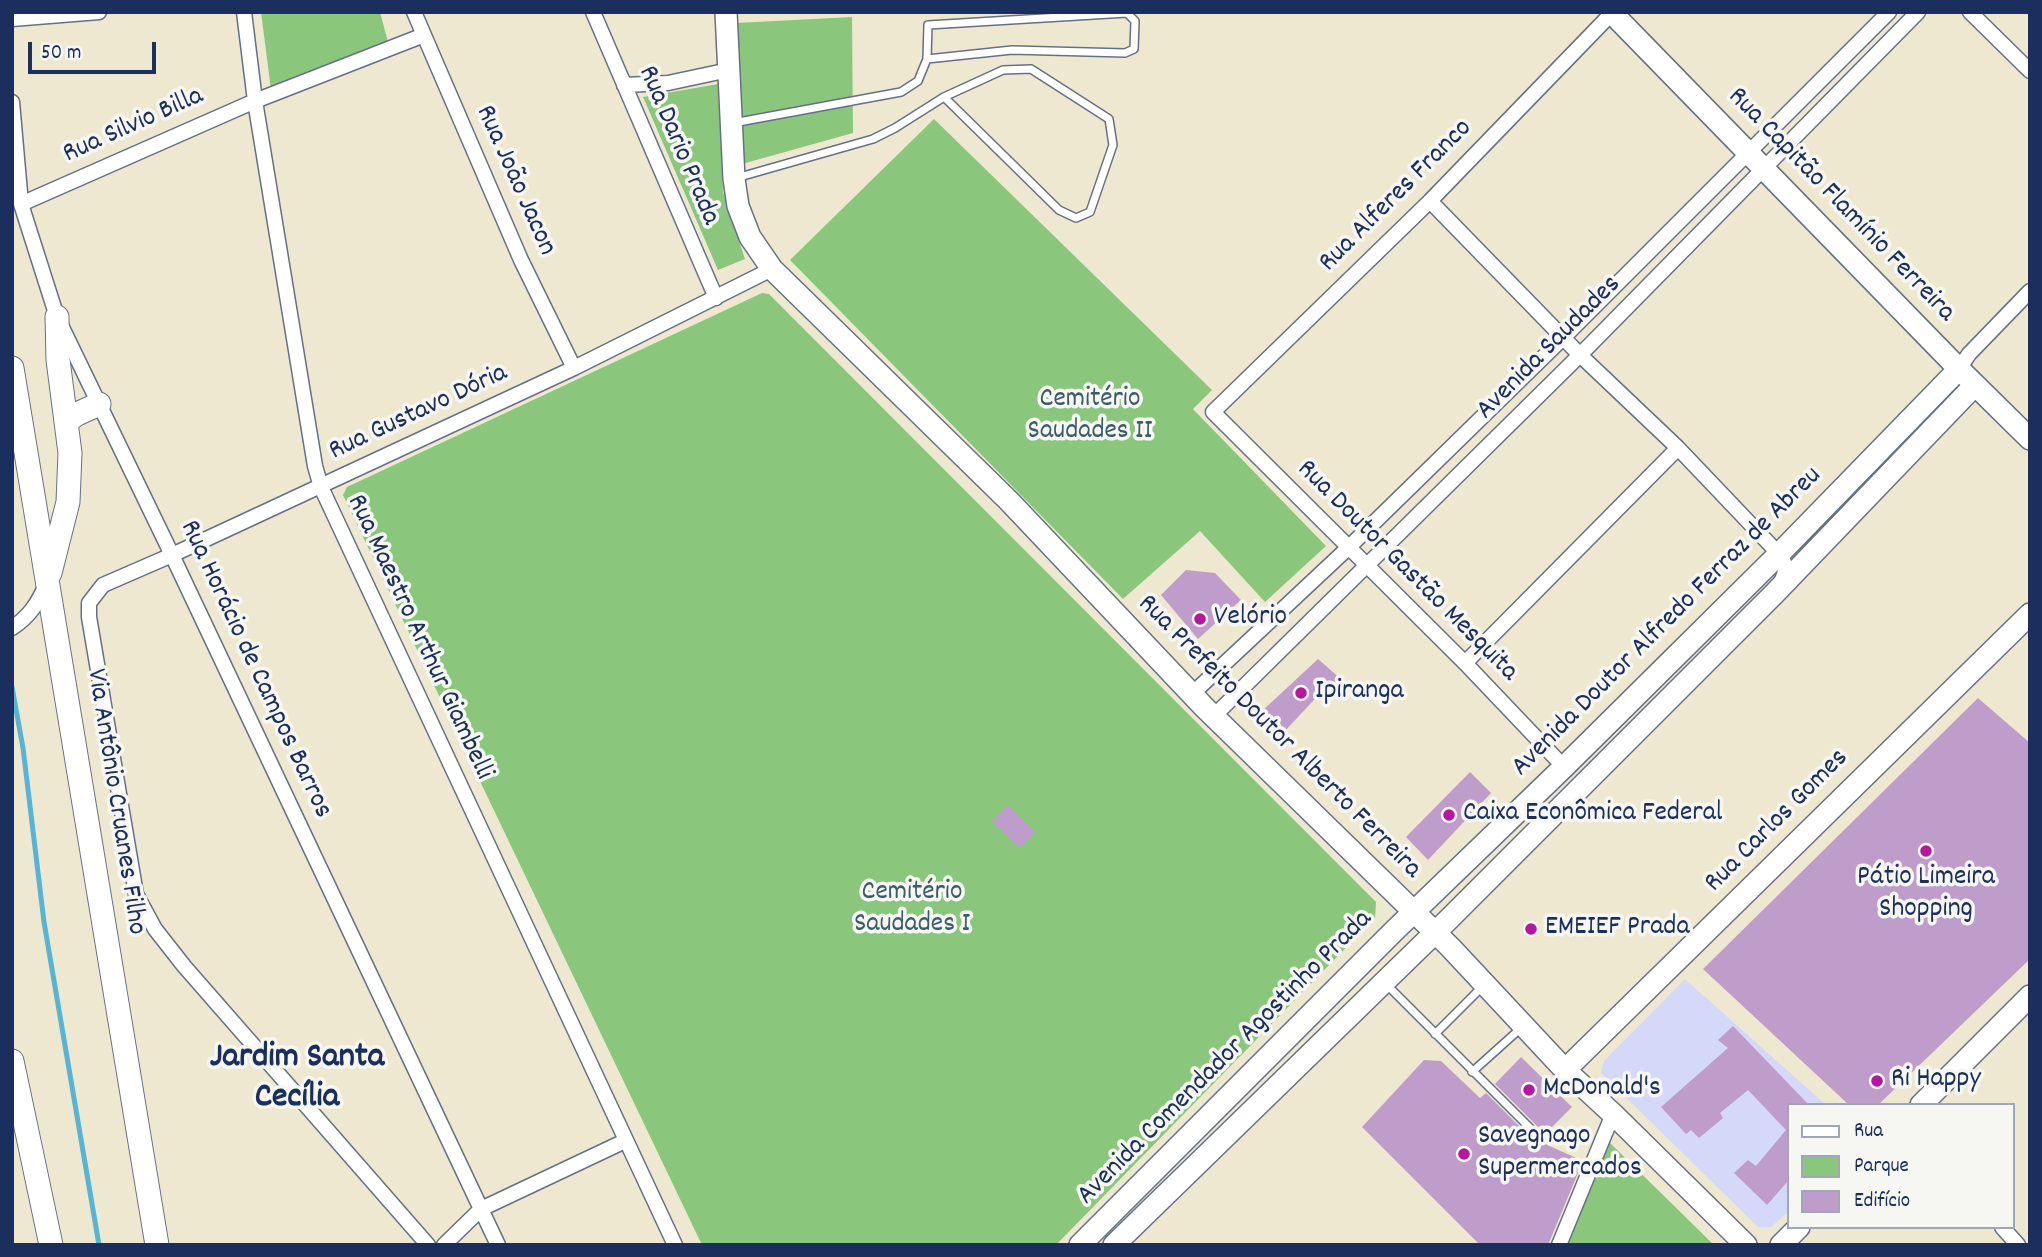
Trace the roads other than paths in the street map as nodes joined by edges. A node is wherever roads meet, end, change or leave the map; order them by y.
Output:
1 (99, 12) edge
2 (244, 12) edge
3 (414, 12) edge
4 (593, 12) edge
5 (726, 12) edge
6 (1889, 12) edge
7 (1917, 12) edge
8 (1970, 12) edge
9 (1612, 13) edge
10 (12, 19) edge
11 (424, 35) junction
12 (927, 59) junction
13 (729, 70) junction
14 (2030, 71) edge
15 (624, 85) junction
16 (944, 97) junction
17 (256, 101) junction
18 (12, 102) edge
19 (731, 123) junction
20 (1748, 152) junction
21 (1763, 168) junction
22 (734, 179) junction
23 (1430, 201) junction
24 (21, 204) junction
25 (772, 269) junction
26 (2030, 291) edge
27 (716, 298) junction
28 (57, 317) junction
29 (1563, 338) junction
30 (1580, 355) junction
31 (12, 368) edge
32 (574, 368) junction
33 (1959, 369) junction
34 (1975, 385) junction
35 (99, 404) junction
36 (1213, 412) joint
37 (66, 422) junction
38 (2030, 439) edge
39 (1678, 448) junction
40 (321, 486) junction
41 (1348, 548) junction
42 (1779, 554) junction
43 (172, 555) junction
44 (1367, 567) junction
45 (47, 582) junction
46 (1775, 593) junction
47 (2030, 614) edge
48 (12, 628) edge
49 (1465, 663) junction
50 (1192, 694) junction
51 (1214, 716) junction
52 (1564, 767) junction
53 (1413, 913) junction
54 (1435, 933) junction
55 (1385, 982) junction
56 (1485, 985) junction
57 (2030, 996) edge
58 (1523, 1026) junction
59 (1435, 1034) junction
60 (12, 1061) edge
61 (1566, 1070) junction
62 (1472, 1072) junction
63 (1923, 1103) edge
64 (1613, 1114) junction
65 (1539, 1138) dead end
66 (625, 1141) junction
67 (481, 1209) junction
68 (1796, 1229) edge
69 (2004, 1229) edge
70 (51, 1245) edge
71 (157, 1245) edge
72 (428, 1245) edge
73 (444, 1245) edge
74 (498, 1245) edge
75 (675, 1245) edge
76 (1080, 1245) edge
77 (1114, 1245) edge
78 (1559, 1245) edge
79 (1745, 1245) edge
80 (1781, 1245) edge
81 (2018, 1245) edge

1 - 10 street
2 - 17 street, Rua Maestro Arthur Giambelli
3 - 11 street, Rua João Jacon
4 - 15 street, Rua Dario Prada
5 - 13 main road, Rua Prefeito Doutor Alberto Ferreira
6 - 20 street, Avenida Saudades
7 - 21 street, Avenida Saudades
8 - 14 street
9 - 20 main road, Rua Capitão Flamínio Ferreira
9 - 23 street, Rua Alferes Franco
11 - 17 street, Rua Silvio Billa
11 - 32 street, Rua João Jacon
12 - 12 lane
12 - 19 lane
13 - 15 street
13 - 19 main road, Rua Prefeito Doutor Alberto Ferreira
15 - 27 street, Rua Dario Prada
16 - 16 lane
16 - 22 lane
17 - 24 street, Rua Silvio Billa
17 - 40 street, Rua Maestro Arthur Giambelli
18 - 24 street, Rua Horácio de Campos Barros
19 - 22 main road, Rua Prefeito Doutor Alberto Ferreira
20 - 21 main road, Rua Capitão Flamínio Ferreira
20 - 29 street, Avenida Saudades
21 - 30 street, Avenida Saudades
21 - 33 main road, Rua Capitão Flamínio Ferreira
22 - 25 main road, Rua Prefeito Doutor Alberto Ferreira
23 - 29 street
23 - 36 street, Rua Alferes Franco
24 - 28 street, Rua Horácio de Campos Barros
25 - 27 street, Rua Gustavo Dória
25 - 50 main road, Rua Prefeito Doutor Alberto Ferreira
26 - 33 street
27 - 32 street, Rua Gustavo Dória
28 - 35 street, Rua Horácio de Campos Barros
28 - 37 main road
29 - 30 street
29 - 41 street, Avenida Saudades
30 - 39 street
30 - 44 street, Avenida Saudades
31 - 45 main road, Via Antônio Cruanes Filho
32 - 40 street, Rua Gustavo Dória
33 - 34 main road, Rua Capitão Flamínio Ferreira
33 - 42 main road, Avenida Doutor Alfredo Ferraz de Abreu
34 - 38 main road, Rua Capitão Flamínio Ferreira
34 - 46 main road, Avenida Doutor Alfredo Ferraz de Abreu
35 - 37 main road
35 - 43 street, Rua Horácio de Campos Barros
36 - 41 street, Rua Doutor Gastão Mesquita
37 - 45 main road
39 - 42 street
39 - 49 street
40 - 43 street, Rua Gustavo Dória
40 - 66 street, Rua Maestro Arthur Giambelli
41 - 44 street, Rua Doutor Gastão Mesquita
41 - 50 street, Avenida Saudades
42 - 46 street
42 - 52 main road, Avenida Doutor Alfredo Ferraz de Abreu
43 - 67 street, Rua Horácio de Campos Barros
43 - 72 street, Rua Gustavo Dória
44 - 49 street, Rua Doutor Gastão Mesquita
44 - 51 street, Avenida Saudades
45 - 48 street
45 - 71 main road, Via Antônio Cruanes Filho
46 - 54 main road, Avenida Doutor Alfredo Ferraz de Abreu
47 - 61 main road, Rua Carlos Gomes
49 - 52 street, Rua Doutor Gastão Mesquita
50 - 51 main road, Rua Prefeito Doutor Alberto Ferreira
51 - 53 main road, Rua Prefeito Doutor Alberto Ferreira
52 - 53 main road, Avenida Doutor Alfredo Ferraz de Abreu
53 - 54 main road, Rua Prefeito Doutor Alberto Ferreira
53 - 76 main road, Avenida Comendador Agostinho Prada
54 - 55 main road, Avenida Comendador Agostinho Prada
54 - 56 main road, Rua Prefeito Doutor Alberto Ferreira
55 - 59 lane
55 - 77 main road, Avenida Comendador Agostinho Prada
56 - 58 main road, Rua Prefeito Doutor Alberto Ferreira
56 - 59 lane
57 - 63 main road
58 - 61 main road, Rua Prefeito Doutor Alberto Ferreira
58 - 62 lane
59 - 62 lane
60 - 70 main road
61 - 64 main road, Rua Prefeito Doutor Alberto Ferreira
62 - 65 lane
64 - 78 street
64 - 79 main road, Rua Prefeito Doutor Alberto Ferreira
66 - 67 street
66 - 75 street, Rua Maestro Arthur Giambelli
67 - 73 street
67 - 74 street, Rua Horácio de Campos Barros
68 - 80 main road
69 - 81 street

